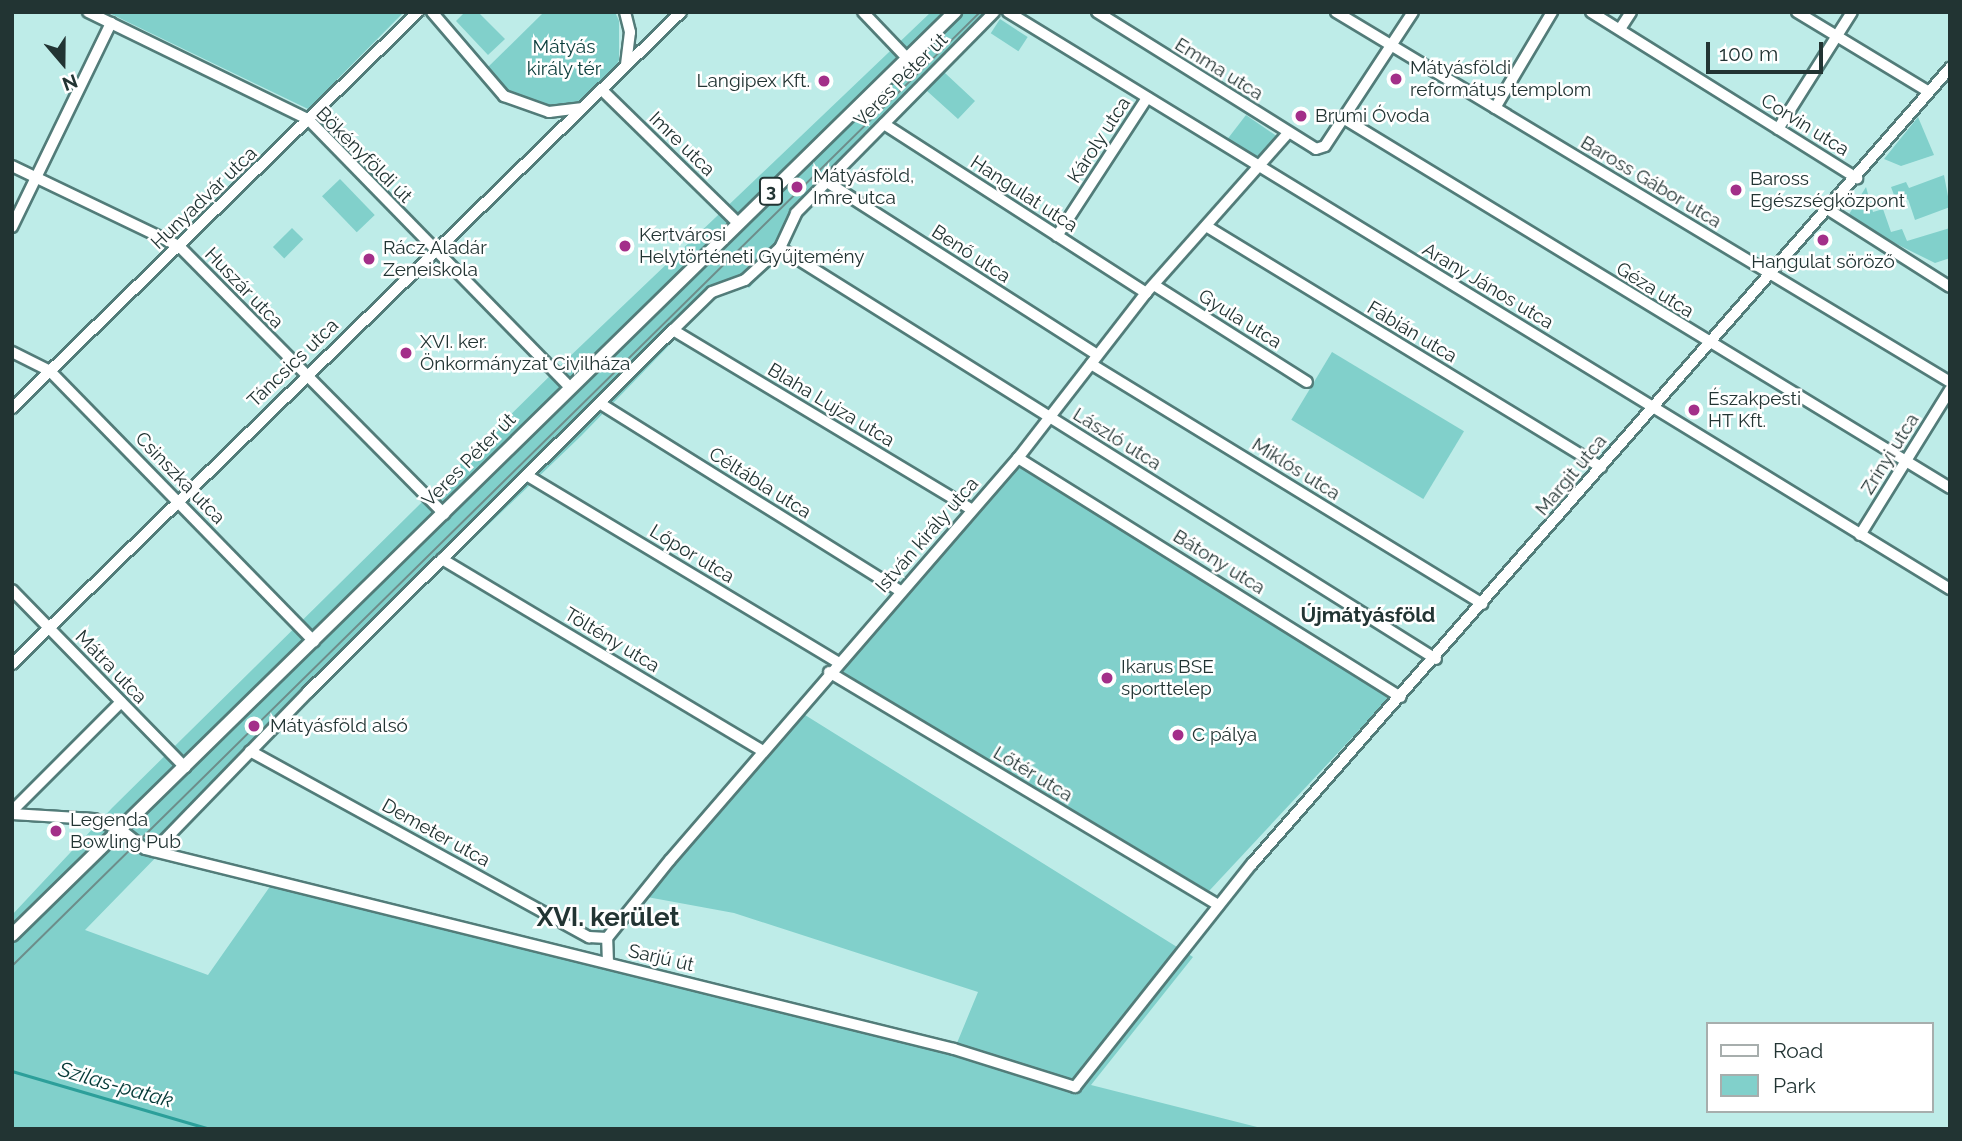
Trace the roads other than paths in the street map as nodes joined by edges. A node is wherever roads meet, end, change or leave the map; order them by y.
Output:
1 (88, 12) edge
2 (418, 12) edge
3 (432, 12) edge
4 (625, 12) edge
5 (681, 12) edge
6 (863, 12) edge
7 (955, 12) edge
8 (994, 12) edge
9 (1009, 12) edge
10 (1097, 12) edge
11 (1336, 12) edge
12 (1413, 12) edge
13 (1552, 12) edge
14 (1591, 12) edge
15 (1631, 12) edge
16 (1797, 12) edge
17 (1852, 12) edge
18 (111, 23) junction
19 (1620, 29) junction
20 (1837, 37) junction
21 (1391, 46) junction
22 (907, 58) junction
23 (626, 66) junction
24 (1950, 68) edge
25 (602, 90) junction
26 (1929, 92) junction
27 (1147, 98) junction
28 (581, 108) junction
29 (1495, 108) junction
30 (1343, 118) junction
31 (309, 120) junction
32 (884, 124) junction
33 (1778, 129) junction
34 (1288, 133) junction
35 (12, 166) edge
36 (1259, 167) junction
37 (36, 176) junction
38 (1857, 178) junction
39 (827, 182) junction
40 (1829, 210) junction
41 (738, 223) junction
42 (1206, 226) junction
43 (12, 227) edge
44 (1057, 236) junction
45 (179, 246) junction
46 (780, 248) junction
47 (434, 252) junction
48 (1770, 273) junction
49 (1950, 287) edge
50 (1150, 289) junction
51 (673, 330) junction
52 (1707, 342) junction
53 (12, 352) edge
54 (1094, 360) junction
55 (50, 371) junction
56 (305, 376) junction
57 (1307, 382) dead end
58 (1950, 382) edge
59 (569, 386) junction
60 (1950, 390) edge
61 (601, 404) junction
62 (1650, 407) junction
63 (12, 408) edge
64 (1050, 418) junction
65 (1018, 458) junction
66 (1906, 462) junction
67 (1601, 467) junction
68 (528, 476) junction
69 (1950, 488) edge
70 (177, 499) junction
71 (971, 509) junction
72 (444, 514) junction
73 (1860, 535) junction
74 (442, 559) junction
75 (1950, 589) edge
76 (12, 590) edge
77 (900, 591) junction
78 (1482, 604) junction
79 (49, 628) junction
80 (314, 642) junction
81 (1436, 659) junction
82 (838, 662) junction
83 (12, 664) edge
84 (829, 672) junction
85 (1400, 697) junction
86 (121, 702) junction
87 (250, 751) junction
88 (763, 751) junction
89 (185, 767) junction
90 (12, 812) edge
91 (121, 830) junction
92 (154, 850) junction
93 (1219, 905) junction
94 (12, 936) edge
95 (607, 939) junction
96 (608, 963) junction
97 (1074, 1087) joint

1 - 18 street, Bökényföldi út
2 - 31 street, Hunyadvár utca
3 - 28 street
4 - 23 street
5 - 23 street, Táncsics utca
6 - 22 street
7 - 22 main road, Veres Péter út / 3
8 - 32 street, Veres Péter út
9 - 27 street, Arany János utca
10 - 34 street, Emma utca
11 - 21 street, Baross Gábor utca
12 - 21 street
13 - 29 street
14 - 19 street, Corvin utca
15 - 19 street
16 - 20 street
17 - 20 street
18 - 31 street, Bökényföldi út
18 - 37 street
19 - 33 street, Corvin utca
20 - 26 street
20 - 33 street
21 - 29 street, Baross Gábor utca
21 - 30 street
22 - 41 main road, Veres Péter út / 3
23 - 25 street, Táncsics utca
24 - 26 street, Margit utca
25 - 28 street, Táncsics utca
25 - 41 street, Imre utca
26 - 38 street, Margit utca
27 - 36 street, Arany János utca
27 - 44 street, Károly utca
28 - 47 street, Táncsics utca
29 - 48 street, Baross Gábor utca
30 - 34 street, Emma utca
30 - 52 street, Géza utca
31 - 45 street, Hunyadvár utca
31 - 47 street, Bökényföldi út
32 - 39 street, Veres Péter út
32 - 44 street, Hangulat utca
33 - 38 street, Corvin utca
34 - 36 street, István király utca
35 - 37 street, Huszár utca
36 - 42 street, István király utca
36 - 62 street, Arany János utca
37 - 43 street
37 - 45 street, Huszár utca
38 - 40 street, Margit utca
39 - 46 street, Veres Péter út
39 - 54 street, Benő utca
40 - 48 street, Margit utca
40 - 49 street
41 - 59 main road, Veres Péter út / 3
42 - 50 street, István király utca
42 - 67 street, Fábián utca
44 - 50 street, Hangulat utca
45 - 55 street, Hunyadvár utca
45 - 56 street, Huszár utca
46 - 51 street, Veres Péter út
46 - 64 street, László utca
47 - 56 street, Táncsics utca
47 - 59 street, Bökényföldi út
48 - 52 street, Margit utca
48 - 58 street, Baross Gábor utca
50 - 54 street, István király utca
50 - 57 street, Gyula utca
51 - 61 street, Veres Péter út
51 - 71 street, Blaha Lujza utca
52 - 62 street, Margit utca
52 - 66 street, Géza utca
53 - 55 street, Csinszka utca
54 - 64 street, István király utca
54 - 78 street, Miklós utca
55 - 63 street, Hunyadvár utca
55 - 70 street, Csinszka utca
56 - 70 street, Táncsics utca
56 - 72 street, Huszár utca
59 - 72 main road, Veres Péter út / 3
60 - 66 street, Zrínyi utca
61 - 68 street, Veres Péter út
61 - 77 street, Céltábla utca
62 - 67 street, Margit utca
62 - 73 street, Arany János utca
64 - 65 street, István király utca
64 - 81 street, László utca
65 - 71 street, István király utca
65 - 85 street, Bátony utca
66 - 69 street, Géza utca
66 - 73 street, Zrínyi utca
67 - 78 street, Margit utca
68 - 74 street, Veres Péter út
68 - 82 street, Lőpor utca
70 - 79 street, Táncsics utca
70 - 80 street, Csinszka utca
71 - 77 street, István király utca
72 - 80 main road, Veres Péter út / 3
73 - 75 street, Arany János utca
74 - 87 street, Veres Péter út
74 - 88 street, Töltény utca
76 - 79 street, Mátra utca
77 - 82 street, István király utca
78 - 81 street, Margit utca
79 - 83 street, Táncsics utca
79 - 86 street, Mátra utca
80 - 89 main road, Veres Péter út / 3
81 - 85 street, Margit utca
82 - 84 street, István király utca
84 - 88 street, István király utca
84 - 93 street, Lőtér utca
85 - 93 street, Margit utca
86 - 89 street, Mátra utca
86 - 90 street
87 - 92 street, Veres Péter út
87 - 95 street, Demeter utca
88 - 95 street, István király utca
89 - 91 main road, Veres Péter út / 3
90 - 91 street, Sarjú út
91 - 92 street, Sarjú út
91 - 94 main road, Veres Péter út / 3
92 - 96 street, Sarjú út
93 - 97 street, Margit utca
95 - 96 street
96 - 97 street, Sarjú út

